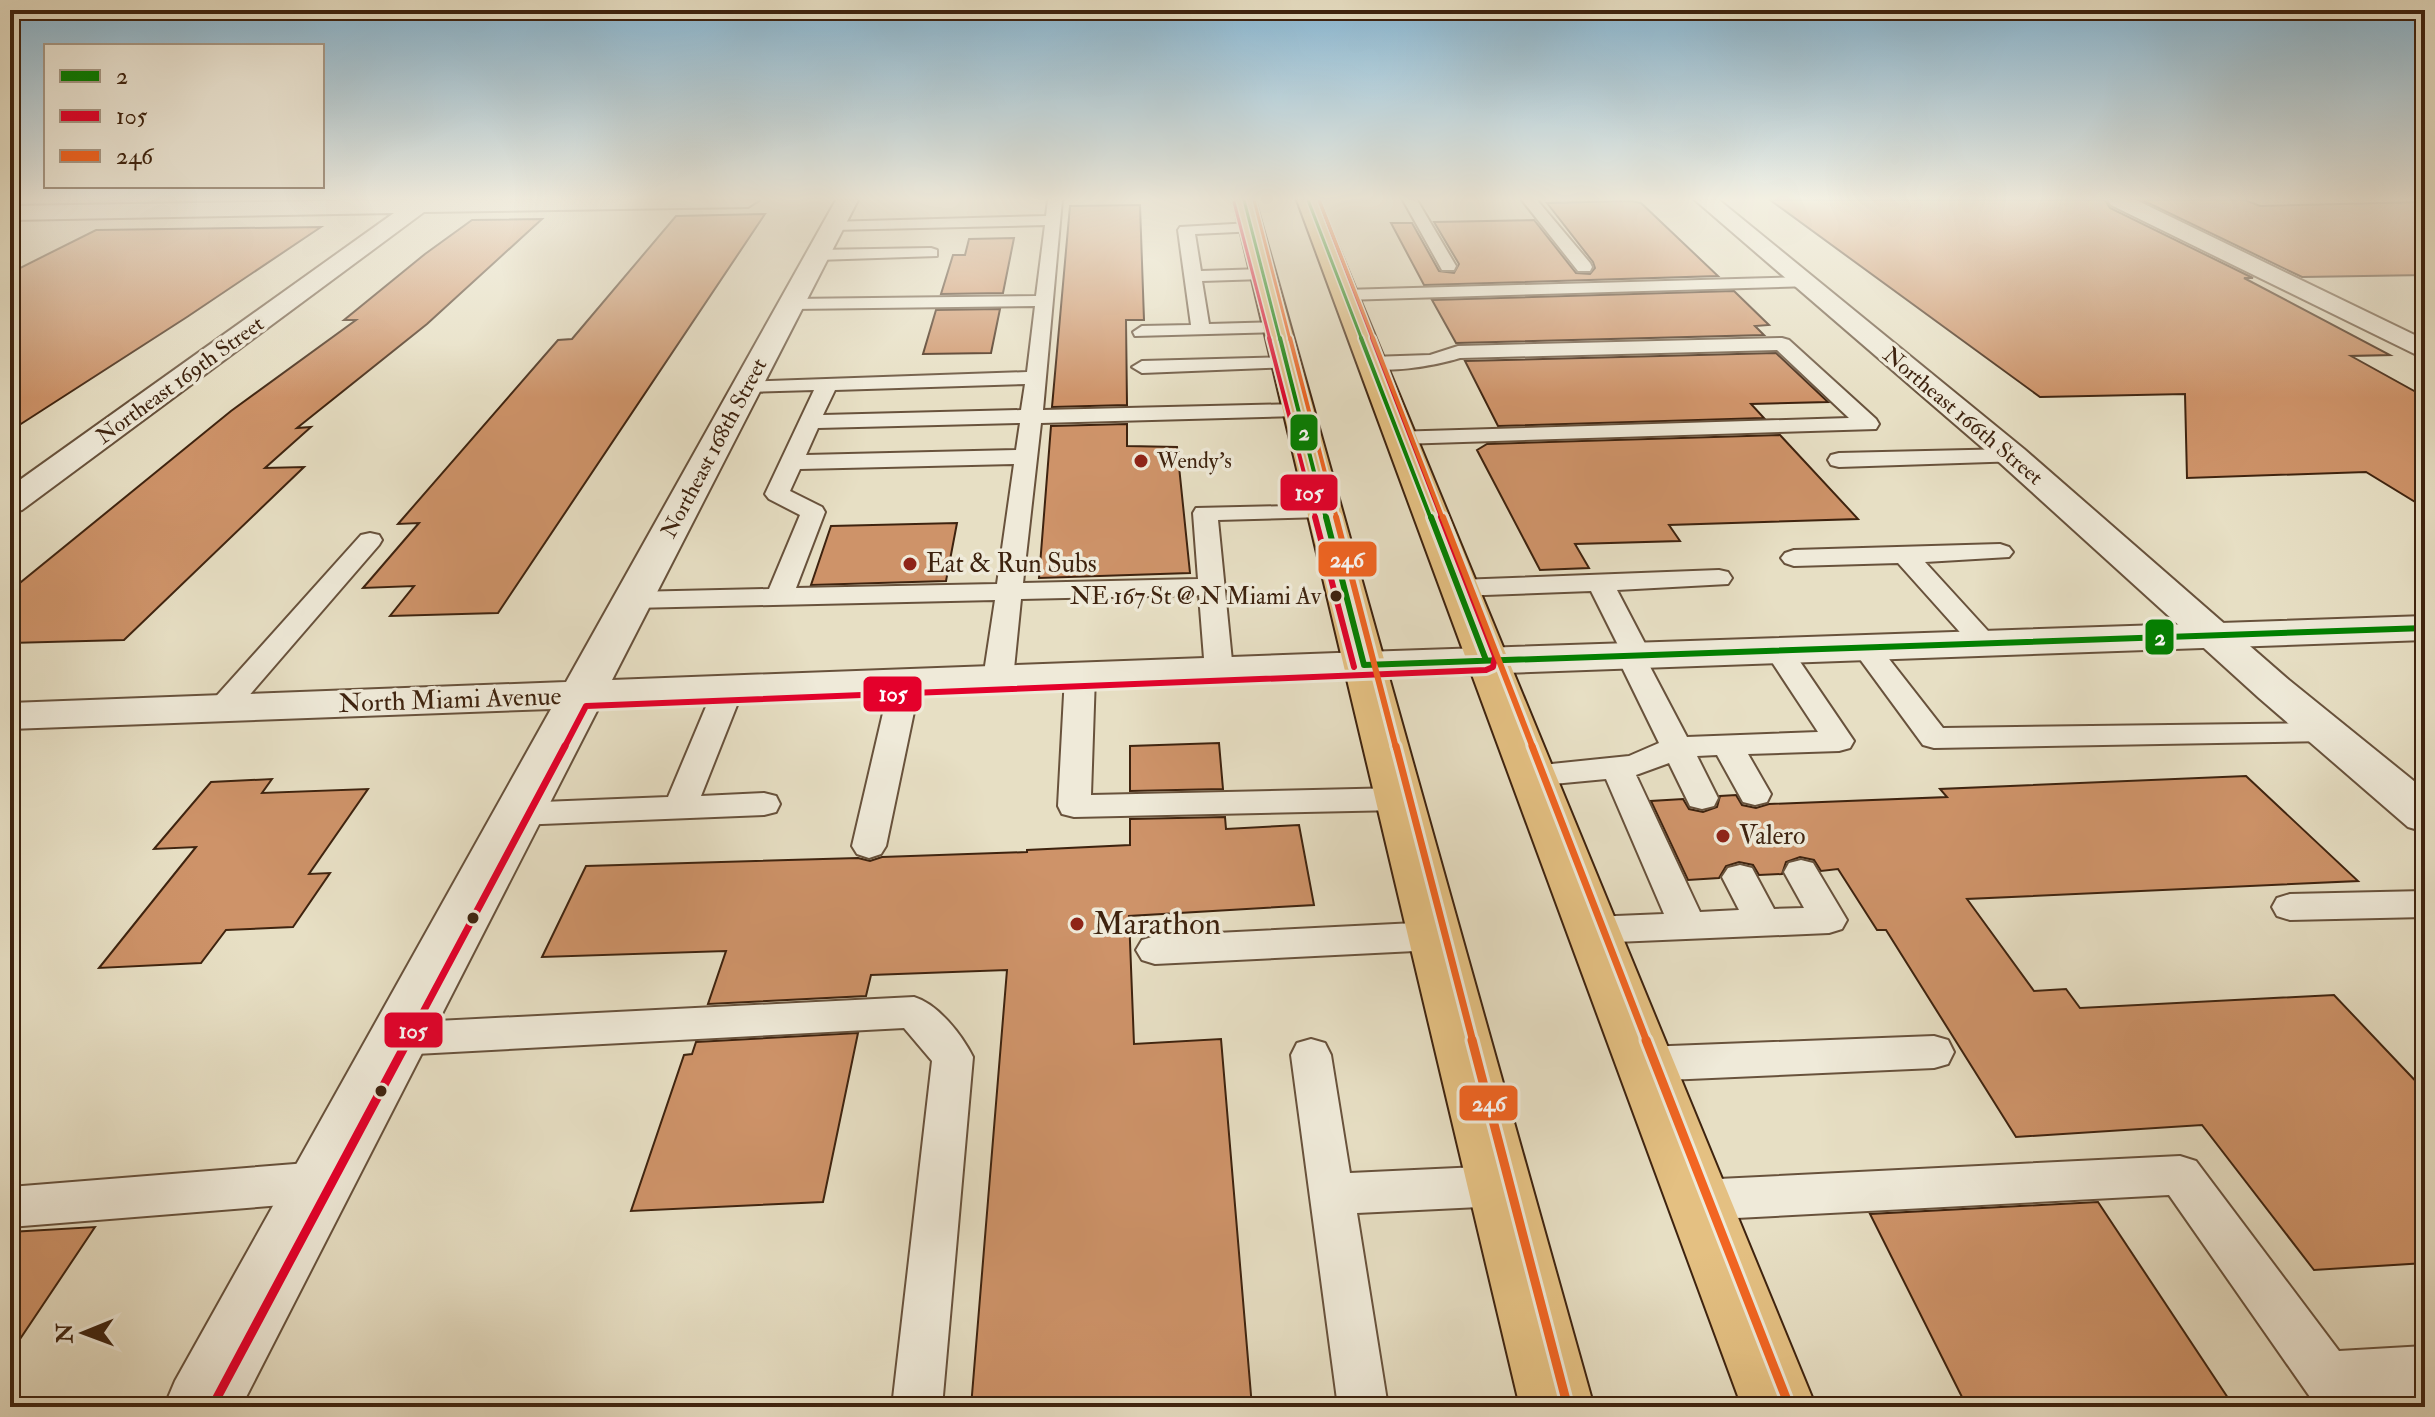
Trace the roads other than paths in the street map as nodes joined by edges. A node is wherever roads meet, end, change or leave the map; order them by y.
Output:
1 (337, 266) edge
2 (811, 266) edge
3 (1048, 266) edge
4 (1191, 266) edge
5 (1261, 266) edge
6 (1331, 266) edge
7 (1785, 266) edge
8 (2253, 266) edge
9 (1263, 274) junction
10 (1193, 276) junction
11 (1804, 282) junction
12 (1344, 295) junction
13 (1044, 301) junction
14 (791, 304) junction
15 (1277, 328) junction
16 (1201, 330) junction
17 (1142, 332) dead end
18 (2425, 351) edge
19 (1286, 363) junction
20 (1371, 363) junction
21 (1142, 367) dead end
22 (1036, 378) junction
23 (827, 384) junction
24 (747, 386) junction
25 (1298, 410) junction
26 (1031, 417) junction
27 (808, 422) junction
28 (1400, 437) junction
29 (2012, 456) junction
30 (1026, 457) junction
31 (1839, 460) dead end
32 (791, 462) junction
33 (10, 503) edge
34 (1324, 510) junction
35 (370, 540) dead end
36 (2000, 552) dead end
37 (1904, 554) junction
38 (1794, 558) dead end
39 (1719, 578) dead end
40 (1600, 583) junction
41 (1212, 587) junction
42 (1458, 588) junction
43 (1009, 593) junction
44 (779, 597) junction
45 (632, 600) junction
46 (2425, 628) edge
47 (2217, 635) junction
48 (1985, 643) junction
49 (1865, 647) junction
50 (1778, 650) junction
51 (1634, 655) junction
52 (1486, 660) junction
53 (1364, 665) junction
54 (1219, 671) junction
55 (1080, 676) junction
56 (998, 679) junction
57 (905, 683) junction
58 (728, 690) junction
59 (580, 696) junction
60 (222, 708) junction
61 (10, 716) edge
62 (2326, 732) junction
63 (1727, 745) junction
64 (1678, 747) junction
65 (1617, 768) junction
66 (1532, 776) junction
67 (1755, 794) dead end
68 (1702, 798) dead end
69 (1399, 799) junction
70 (764, 804) dead end
71 (680, 807) junction
72 (517, 814) junction
73 (2425, 816) edge
74 (869, 846) dead end
75 (1801, 872) dead end
76 (1740, 877) dead end
77 (2425, 904) edge
78 (2290, 907) dead end
79 (1763, 923) junction
80 (1688, 926) junction
81 (1592, 930) junction
82 (1435, 936) junction
83 (1155, 950) dead end
84 (397, 1039) junction
85 (1934, 1052) dead end
86 (1311, 1055) dead end
87 (1644, 1064) junction
88 (320, 1182) junction
89 (1500, 1186) junction
90 (1332, 1194) junction
91 (1698, 1200) junction
92 (10, 1207) edge
93 (2425, 1371) edge
94 (2337, 1392) edge
95 (201, 1407) edge
96 (917, 1407) edge
97 (1363, 1407) edge
98 (1557, 1407) edge
99 (1779, 1407) edge

1 - 33 street, Northeast 169th Street
2 - 14 street, Northeast 168th Street
3 - 13 lane
4 - 10 lane
5 - 9 main road
6 - 12 main road
7 - 11 street, Northeast 166th Street
8 - 18 street
9 - 10 lane
9 - 15 main road
10 - 16 lane
11 - 12 lane
11 - 29 street, Northeast 166th Street
12 - 20 main road
13 - 14 lane
13 - 22 lane
14 - 24 street, Northeast 168th Street
15 - 16 lane
15 - 19 main road
16 - 17 lane
19 - 21 lane
19 - 25 main road
20 - 28 main road
20 - 28 lane
22 - 23 lane
22 - 26 lane
23 - 24 lane
23 - 27 lane
24 - 45 street, Northeast 168th Street
25 - 26 lane
25 - 34 main road
26 - 27 lane
26 - 30 lane
27 - 32 lane
28 - 42 main road
29 - 31 lane
29 - 47 street, Northeast 166th Street
30 - 32 lane
30 - 43 lane
32 - 44 lane
34 - 41 lane
34 - 53 main road
35 - 60 lane
36 - 37 lane
37 - 38 lane
37 - 48 lane
39 - 40 lane
40 - 42 lane
40 - 51 lane
41 - 43 lane
41 - 54 lane
42 - 52 main road
43 - 44 lane
43 - 56 lane
44 - 45 lane
45 - 59 street, Northeast 168th Street
46 - 47 street, North Miami Avenue
47 - 48 street, North Miami Avenue
47 - 62 street, Northeast 166th Street
48 - 49 street, North Miami Avenue
49 - 50 street, North Miami Avenue
49 - 62 lane
50 - 51 street, North Miami Avenue
50 - 63 lane
51 - 52 street, North Miami Avenue
51 - 64 lane
52 - 53 street, North Miami Avenue
52 - 66 main road
53 - 54 street, North Miami Avenue
53 - 69 main road
54 - 55 street, North Miami Avenue
55 - 56 street, North Miami Avenue
55 - 69 lane
56 - 57 street, North Miami Avenue
57 - 58 street, North Miami Avenue
57 - 74 lane
58 - 59 street, North Miami Avenue
58 - 71 lane
59 - 60 street, North Miami Avenue
59 - 72 street, Northeast 168th Street
60 - 61 street, North Miami Avenue
62 - 73 street, Northeast 166th Street
63 - 64 lane
63 - 67 lane
64 - 65 lane
64 - 68 lane
65 - 66 lane
65 - 80 lane
66 - 81 main road
69 - 82 main road
70 - 71 lane
71 - 72 lane
72 - 84 street, Northeast 168th Street
75 - 79 lane
76 - 79 lane
77 - 78 lane
79 - 80 lane
80 - 81 lane
81 - 87 main road
82 - 83 lane
82 - 89 main road
84 - 88 street, Northeast 168th Street
84 - 96 lane
85 - 87 lane
86 - 90 lane
87 - 91 main road
88 - 92 lane
88 - 95 street, Northeast 168th Street
89 - 90 lane
89 - 98 main road
90 - 97 lane
91 - 94 lane
91 - 99 main road
93 - 94 lane

